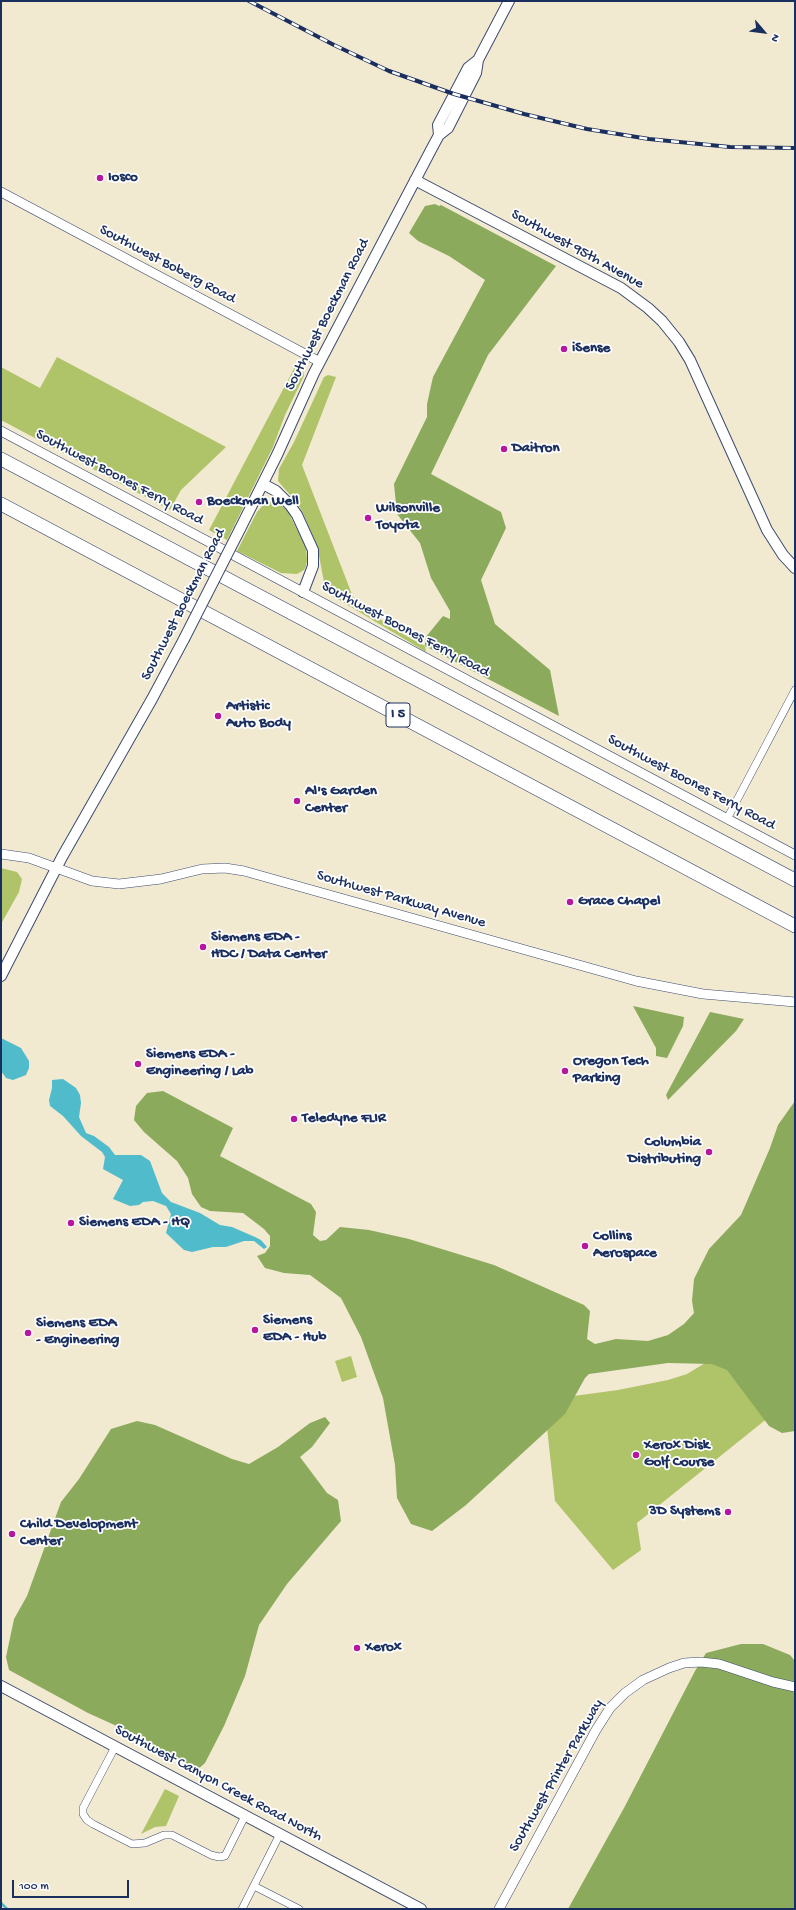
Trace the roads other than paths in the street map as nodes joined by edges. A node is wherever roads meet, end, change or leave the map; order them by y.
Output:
1 (509, 1) edge
2 (415, 180) junction
3 (1, 192) edge
4 (320, 362) junction
5 (1, 431) edge
6 (1, 459) edge
7 (263, 484) junction
8 (1, 504) edge
9 (795, 568) edge
10 (303, 592) junction
11 (795, 690) edge
12 (727, 819) junction
13 (1, 854) edge
14 (795, 855) edge
15 (56, 868) junction
16 (795, 880) edge
17 (795, 926) edge
18 (1, 976) edge
19 (795, 1002) edge
20 (1, 1686) edge
21 (795, 1687) edge
22 (115, 1747) junction
23 (245, 1816) junction
24 (280, 1834) junction
25 (254, 1886) junction
26 (242, 1909) edge
27 (299, 1909) edge
28 (421, 1909) edge
29 (499, 1909) edge

1 - 2 main road, Southwest Boeckman Road
2 - 4 main road, Southwest Boeckman Road
2 - 9 main road, Southwest 95th Avenue
3 - 4 street, Southwest Boberg Road
4 - 7 main road, Southwest Boeckman Road
5 - 10 street, Southwest Boones Ferry Road
6 - 16 highway
7 - 10 main road
7 - 15 main road, Southwest Boeckman Road, bridge
8 - 17 highway, I 5
10 - 12 street, Southwest Boones Ferry Road
11 - 12 street
12 - 14 street, Southwest Boones Ferry Road
13 - 15 street, Southwest Parkway Avenue
15 - 18 main road, Southwest Boeckman Road
15 - 19 street, Southwest Parkway Avenue
20 - 22 main road, Southwest Canyon Creek Road North
21 - 29 street, Southwest Printer Parkway
22 - 23 main road, Southwest Canyon Creek Road North
22 - 23 street
23 - 24 main road, Southwest Canyon Creek Road North
24 - 25 street
24 - 28 main road, Southwest Canyon Creek Road North
25 - 26 street
25 - 27 street

